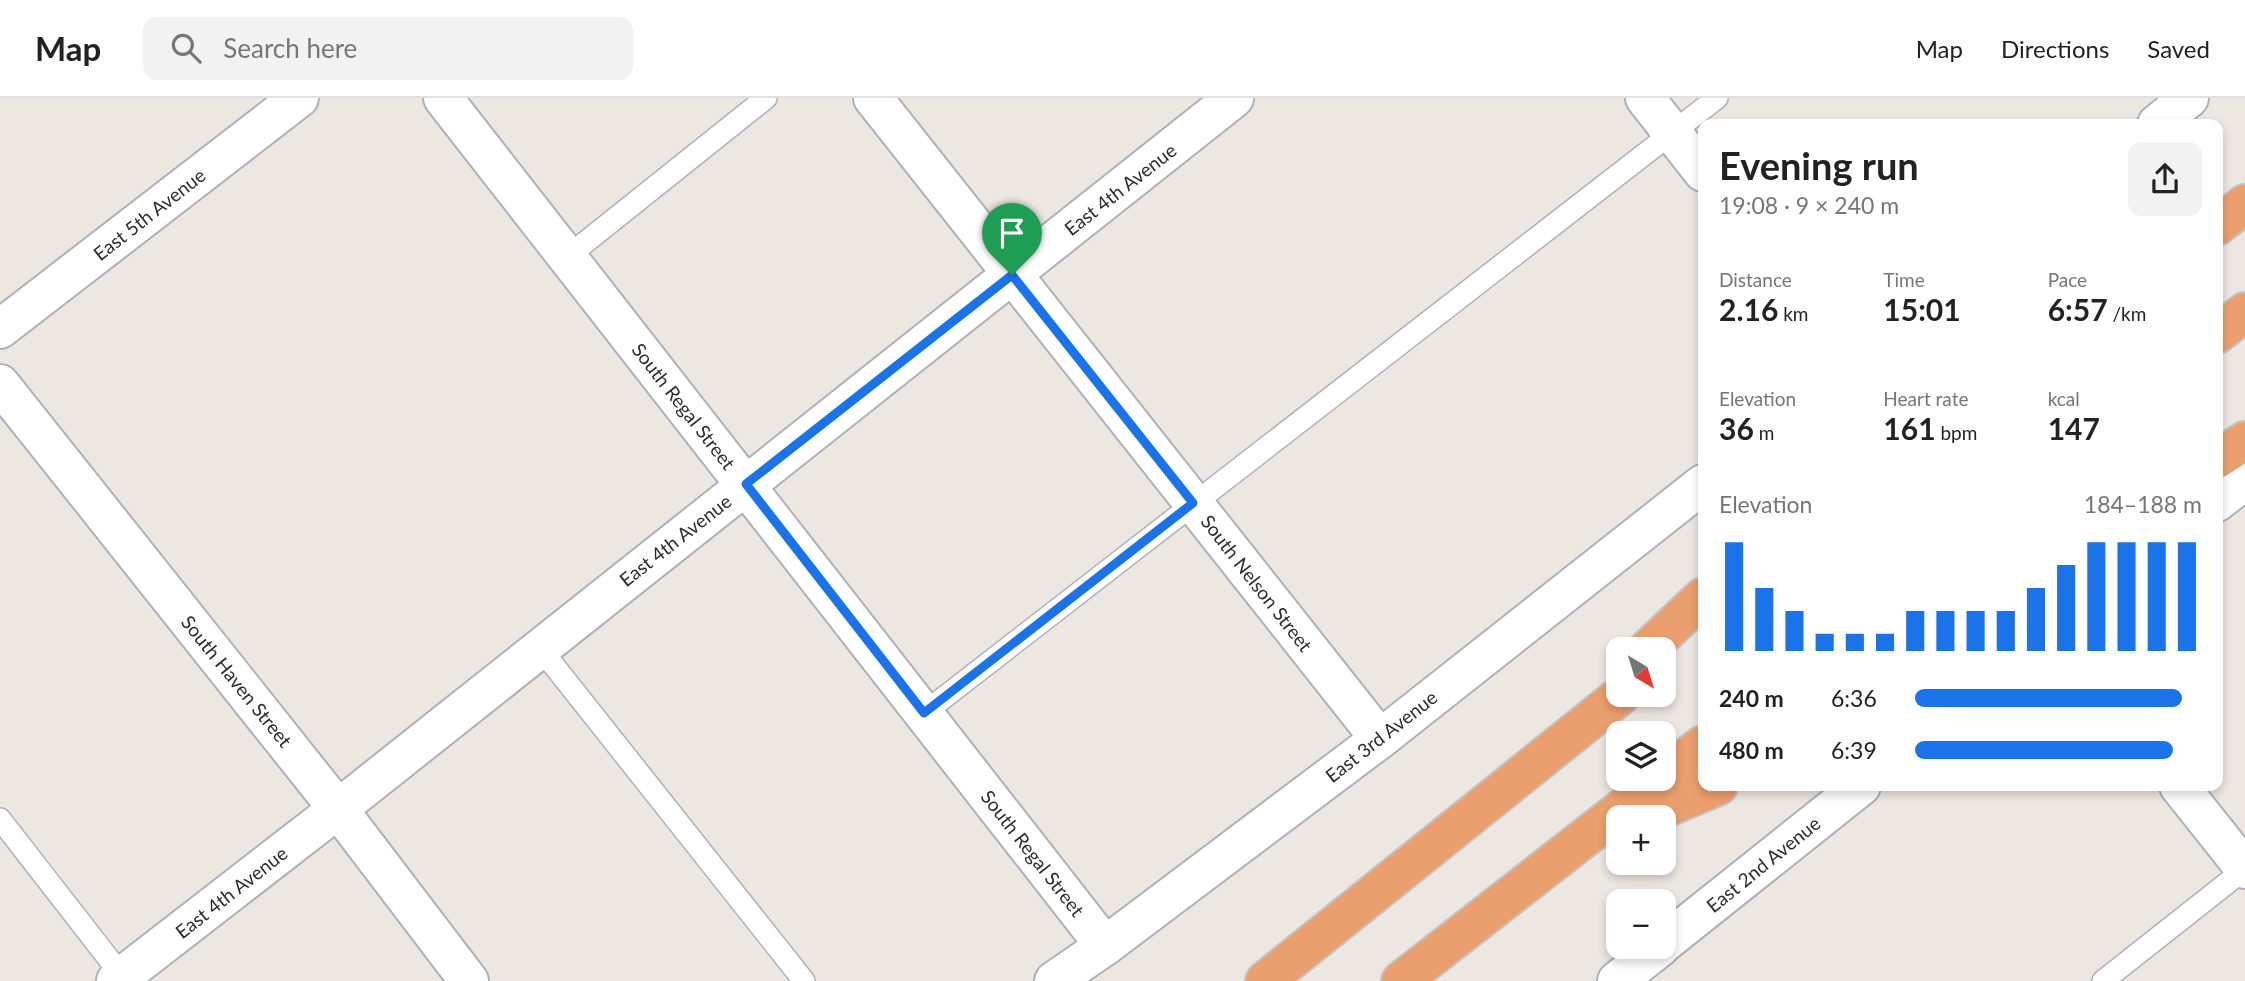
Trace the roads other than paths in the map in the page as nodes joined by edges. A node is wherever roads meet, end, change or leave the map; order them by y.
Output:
1 (299, 98) edge
2 (443, 98) edge
3 (766, 98) edge
4 (873, 98) edge
5 (1234, 98) edge
6 (1645, 98) edge
7 (1717, 98) edge
8 (2189, 98) edge
9 (2163, 119) edge
10 (1673, 134) junction
11 (1698, 166) edge
12 (2245, 204) edge
13 (2223, 221) edge
14 (568, 257) junction
15 (1012, 275) junction
16 (2245, 312) edge
17 (0, 329) edge
18 (2223, 329) edge
19 (0, 384) edge
20 (2245, 441) edge
21 (2223, 455) edge
22 (2245, 480) edge
23 (746, 484) junction
24 (1698, 488) edge
25 (2223, 497) edge
26 (1193, 503) junction
27 (1698, 602) edge
28 (1698, 635) edge
29 (1661, 637) edge
30 (540, 648) junction
31 (1676, 652) edge
32 (1606, 690) edge
33 (1606, 707) edge
34 (924, 713) junction
35 (1380, 739) junction
36 (1698, 749) edge
37 (1676, 766) edge
38 (1508, 784) junction
39 (1645, 791) edge
40 (1706, 791) edge
41 (1855, 791) edge
42 (2183, 791) edge
43 (1673, 805) edge
44 (338, 809) junction
45 (0, 819) edge
46 (1606, 833) edge
47 (1576, 846) junction
48 (2245, 869) edge
49 (1676, 933) edge
50 (1105, 946) junction
51 (1645, 959) edge
52 (121, 979) edge
53 (469, 981) edge
54 (804, 981) edge
55 (1055, 981) edge
56 (1265, 981) edge
57 (1401, 981) edge
58 (1617, 981) edge
59 (2104, 981) edge

1 - 17 street, East 5th Avenue
2 - 14 street, South Regal Street
3 - 14 lane
4 - 15 street, South Nelson Street
5 - 15 street, East 4th Avenue
6 - 10 street
7 - 10 lane
8 - 9 street
10 - 11 street
10 - 26 lane
12 - 13 highway
14 - 23 street, South Regal Street
15 - 23 street, East 4th Avenue
15 - 26 street, South Nelson Street
16 - 18 highway
19 - 44 street, South Haven Street
20 - 21 highway
22 - 25 street
23 - 30 street, East 4th Avenue
23 - 34 street, South Regal Street
24 - 35 street, East 3rd Avenue
26 - 34 lane
26 - 35 street, South Nelson Street
27 - 29 highway
28 - 31 highway
30 - 44 street, East 4th Avenue
30 - 54 lane
32 - 38 highway
33 - 38 highway
34 - 50 street, South Regal Street
35 - 50 street, East 3rd Avenue
36 - 37 highway
38 - 56 highway
39 - 47 highway
40 - 43 highway
41 - 49 street, East 2nd Avenue
42 - 48 street
44 - 52 street, East 4th Avenue
44 - 53 street, South Haven Street
45 - 52 lane
46 - 47 highway
47 - 57 highway
48 - 59 lane
50 - 55 street, East 3rd Avenue
51 - 58 street

